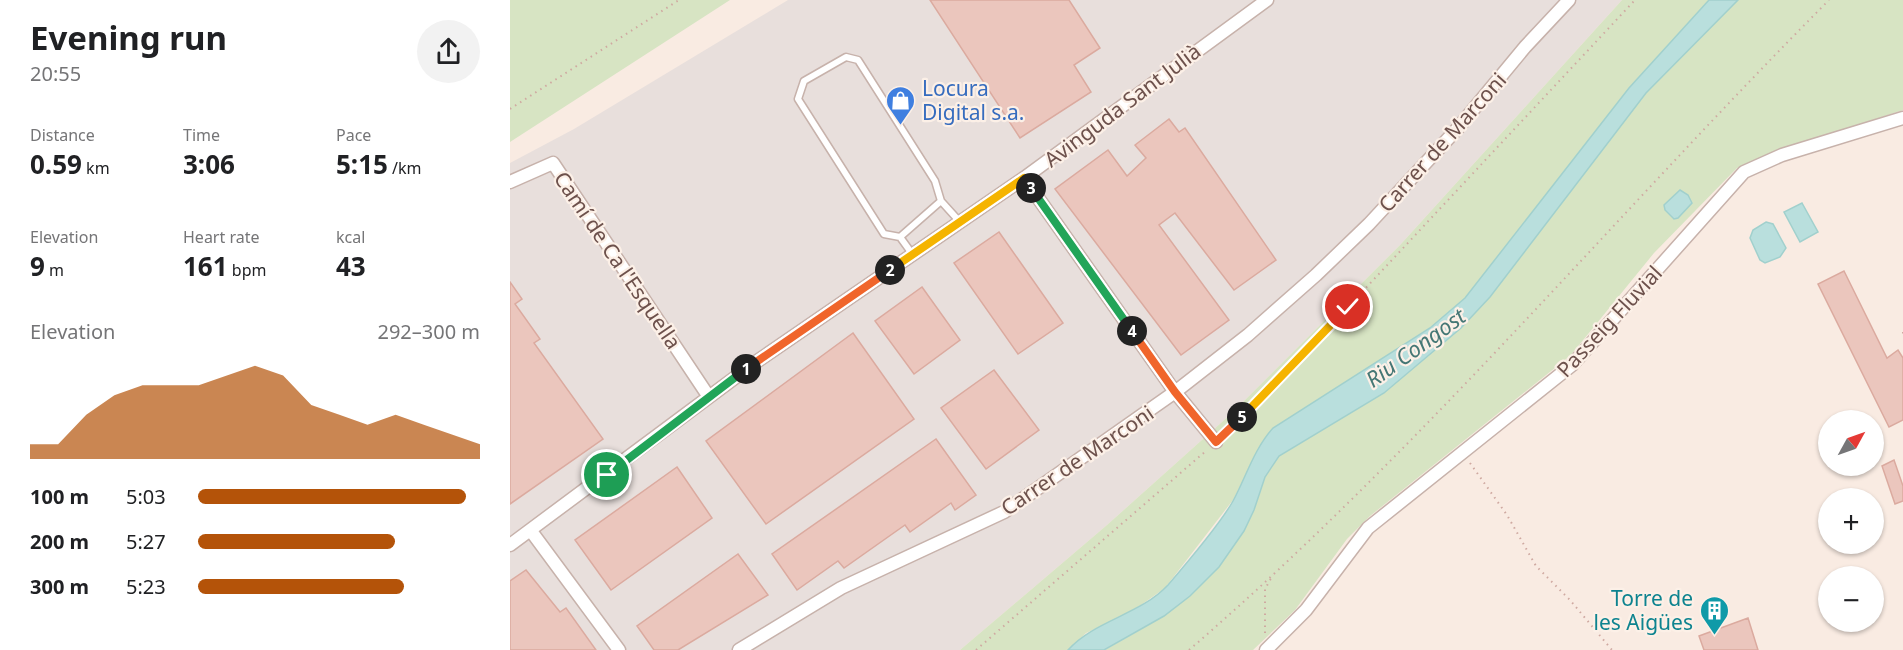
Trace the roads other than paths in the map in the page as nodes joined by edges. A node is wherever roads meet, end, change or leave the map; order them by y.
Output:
1 (1266, 0) edge
2 (1569, 0) edge
3 (1903, 118) edge
4 (1024, 178) junction
5 (510, 182) edge
6 (941, 201) junction
7 (961, 223) junction
8 (900, 237) junction
9 (913, 255) junction
10 (1175, 392) junction
11 (709, 398) junction
12 (1216, 442) road end
13 (531, 531) junction
14 (510, 545) edge
15 (1265, 646) edge
16 (619, 650) edge
17 (739, 650) edge

1 - 4 street, Avinguda Sant Julià
2 - 10 street, Carrer de Marconi
3 - 15 street, Passeig Fluvial
4 - 7 street, Avinguda Sant Julià
4 - 10 street
5 - 11 street, Camí de Ca l'Esquella
6 - 7 lane
6 - 8 lane
6 - 8 lane
7 - 9 street, Avinguda Sant Julià
8 - 9 lane
9 - 11 street, Avinguda Sant Julià
10 - 12 street
10 - 17 street, Carrer de Marconi
11 - 13 street, Avinguda Sant Julià
13 - 14 street, Avinguda Sant Julià
13 - 16 street

